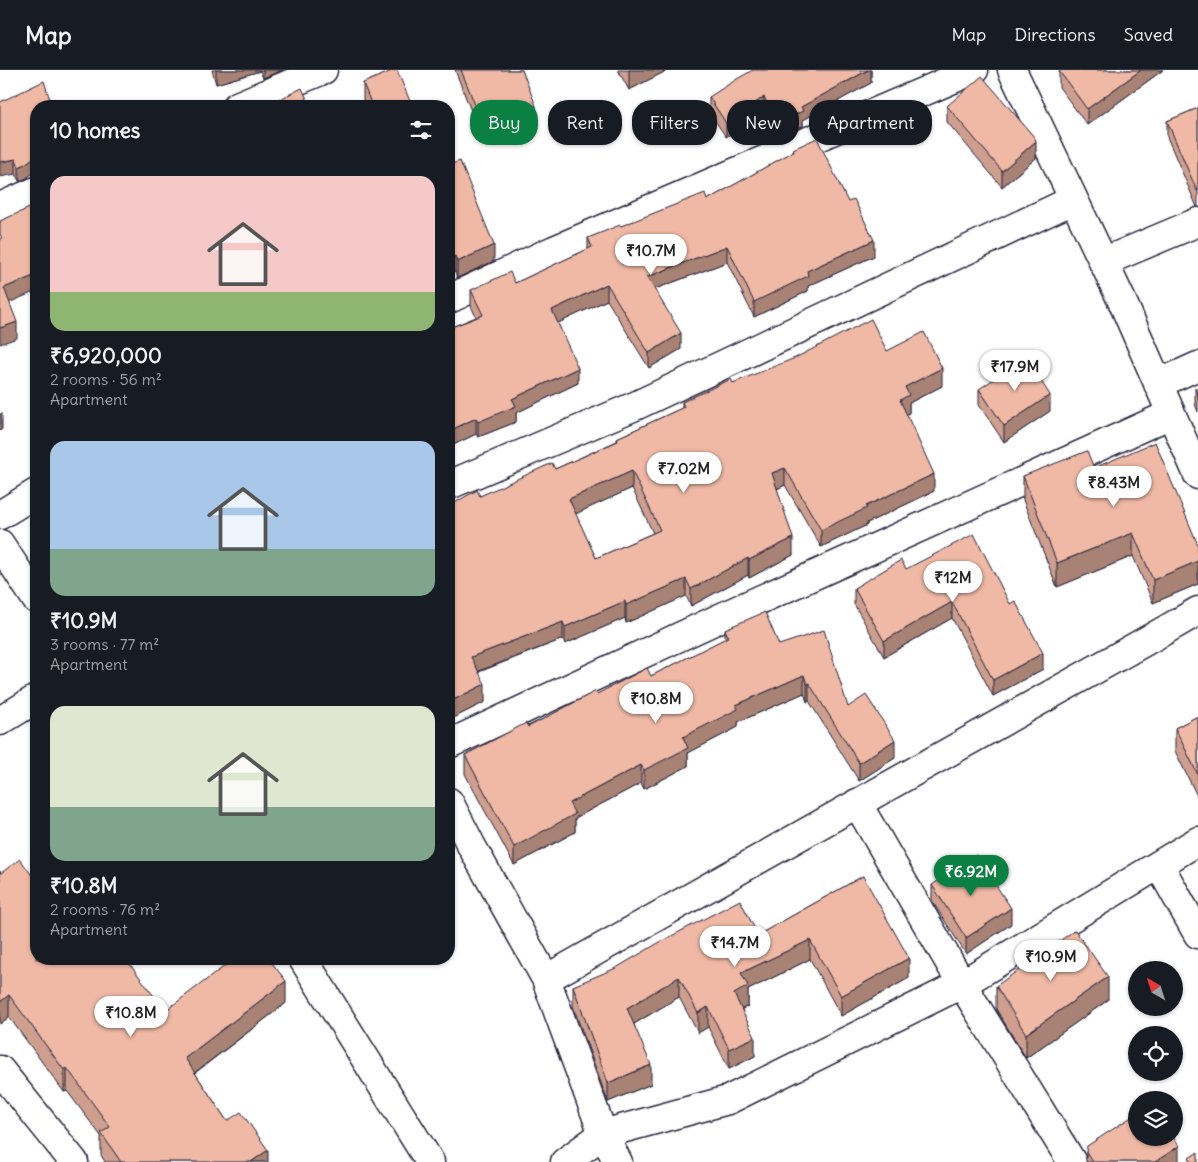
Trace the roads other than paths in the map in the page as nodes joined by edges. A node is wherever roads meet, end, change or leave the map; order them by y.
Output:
1 (323, 70) edge
2 (974, 70) edge
3 (1012, 70) edge
4 (251, 100) edge
5 (30, 194) edge
6 (1073, 200) junction
7 (0, 207) edge
8 (1198, 222) edge
9 (1103, 262) junction
10 (455, 296) edge
11 (1198, 366) edge
12 (1158, 384) junction
13 (1172, 414) junction
14 (1198, 475) edge
15 (455, 482) edge
16 (30, 497) edge
17 (0, 515) edge
18 (0, 544) edge
19 (30, 590) edge
20 (1198, 611) edge
21 (30, 703) edge
22 (0, 721) edge
23 (455, 741) edge
24 (857, 804) junction
25 (455, 814) edge
26 (1198, 841) edge
27 (1159, 864) junction
28 (1198, 934) edge
29 (307, 965) edge
30 (546, 979) junction
31 (962, 984) junction
32 (0, 1070) edge
33 (603, 1134) junction
34 (74, 1162) edge
35 (430, 1162) edge
36 (565, 1162) edge
37 (618, 1162) edge
38 (1072, 1162) edge

1 - 4 street
2 - 10 street
3 - 6 street
5 - 7 street
6 - 9 street
6 - 15 street
8 - 9 street
9 - 12 street
11 - 12 street
12 - 13 street
13 - 14 street
13 - 23 street
16 - 17 street
18 - 19 street
20 - 24 street
21 - 22 street
24 - 30 street
24 - 31 street
25 - 30 street
26 - 27 street
27 - 28 street
27 - 31 street
29 - 35 street
30 - 33 street
31 - 33 street
31 - 38 street
32 - 34 street
33 - 36 street
33 - 37 street

